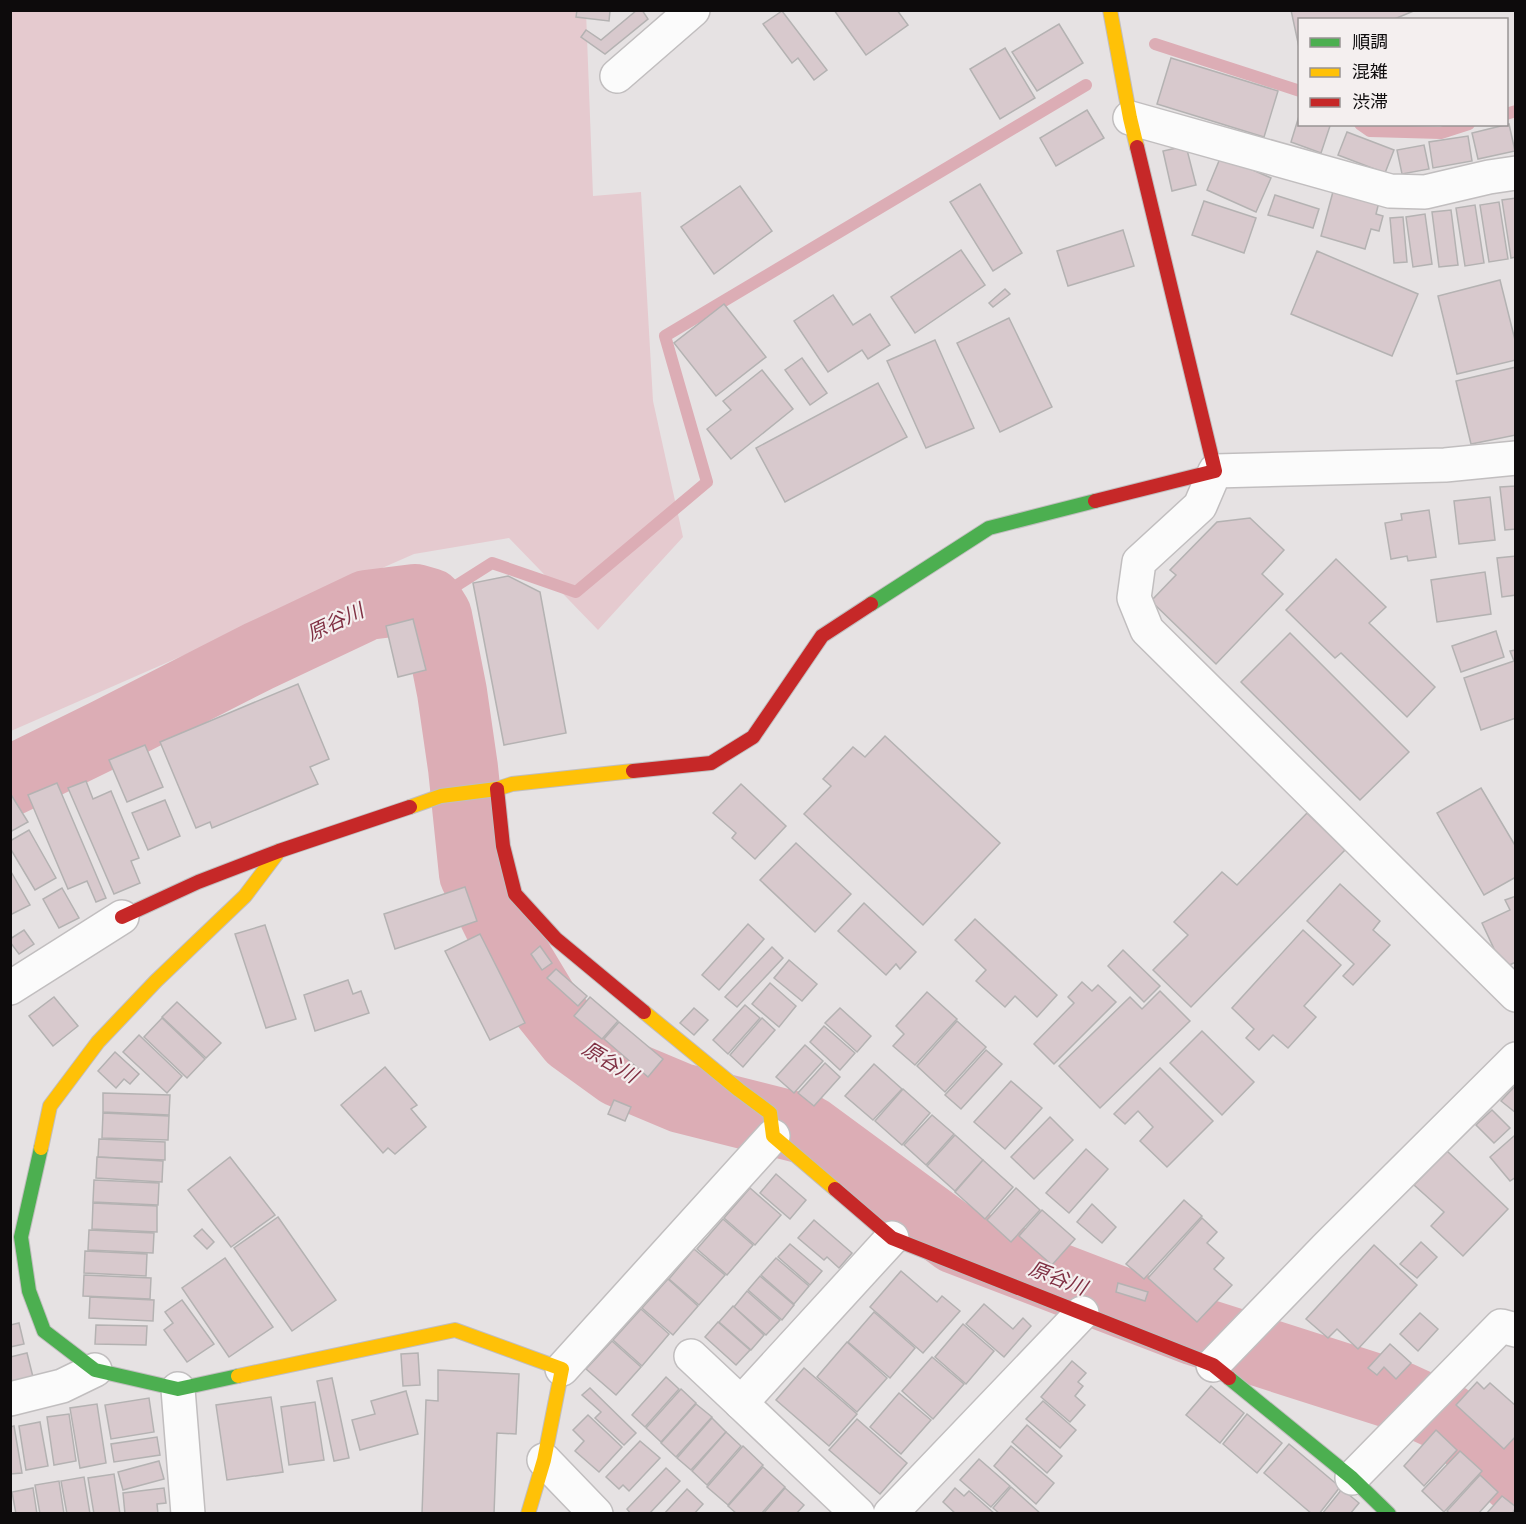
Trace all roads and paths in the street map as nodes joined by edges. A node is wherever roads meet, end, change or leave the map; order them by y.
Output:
1 (693, 10) edge
2 (1110, 10) edge
3 (617, 76) dead end
4 (1130, 118) junction
5 (1515, 173) edge
6 (1515, 458) edge
7 (1215, 471) junction
8 (496, 789) junction
9 (279, 851) junction
10 (122, 916) joint
11 (10, 988) edge
12 (1515, 995) edge
13 (1515, 1059) edge
14 (773, 1136) junction
15 (892, 1238) junction
16 (16, 1239) edge
17 (1082, 1313) junction
18 (1515, 1330) edge
19 (691, 1356) dead end
20 (1213, 1365) junction
21 (562, 1369) junction
22 (95, 1370) junction
23 (178, 1389) junction
24 (10, 1399) edge
25 (741, 1403) junction
26 (544, 1460) junction
27 (1352, 1478) junction
28 (188, 1514) edge
29 (528, 1514) edge
30 (596, 1514) edge
31 (858, 1514) edge
32 (890, 1514) edge
33 (1389, 1514) edge

1 - 3 street
2 - 4 street
4 - 5 street
4 - 7 street
6 - 7 street
7 - 8 street
7 - 12 street
8 - 9 street
8 - 14 street
9 - 10 street
9 - 16 street
10 - 11 street
13 - 20 street
14 - 15 street
14 - 21 street
15 - 17 street
15 - 25 street
16 - 22 street
17 - 20 street
17 - 32 street
18 - 27 street
19 - 25 street
20 - 27 street
21 - 23 street
21 - 26 street
22 - 23 street
22 - 24 street
23 - 28 street
25 - 31 street
26 - 29 street
26 - 30 street
27 - 33 street

